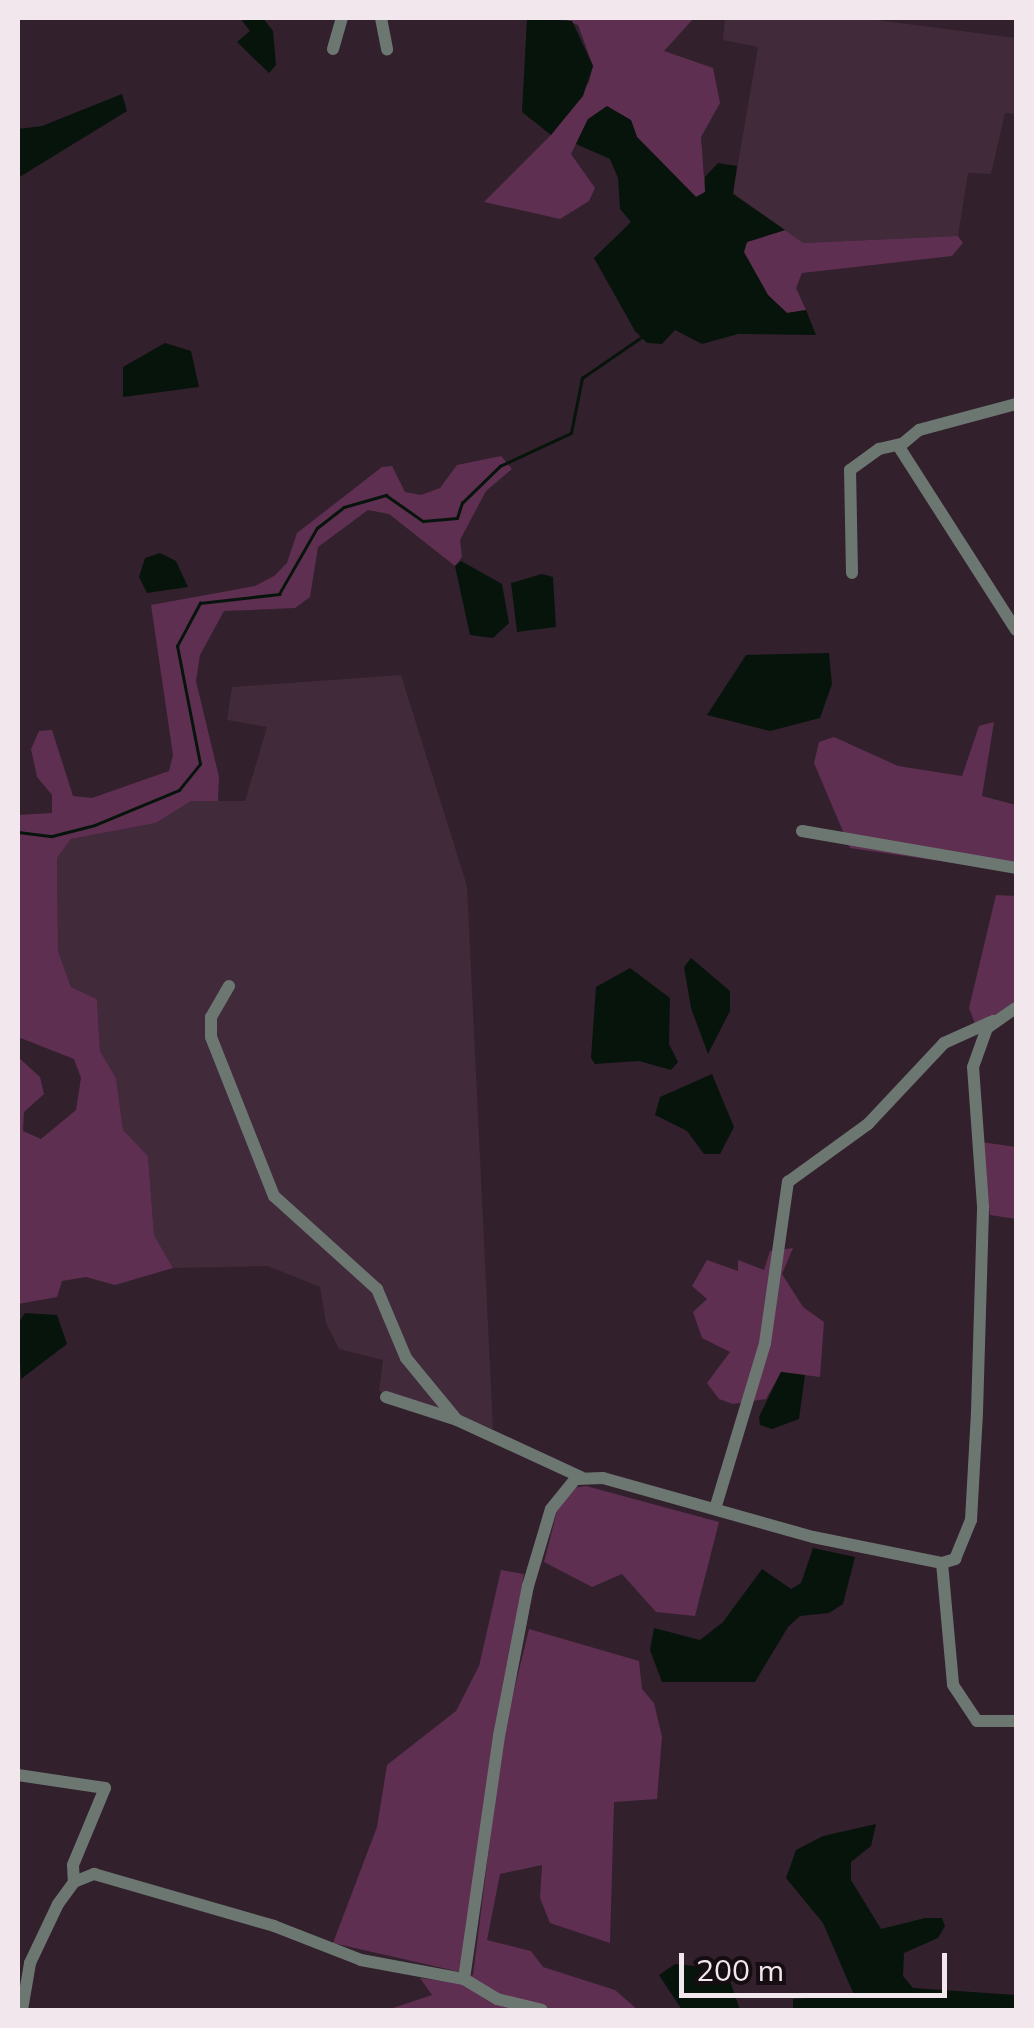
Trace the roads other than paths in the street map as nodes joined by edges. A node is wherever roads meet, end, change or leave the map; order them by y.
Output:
1 (342, 18) edge
2 (381, 18) edge
3 (333, 49) dead end
4 (387, 49) dead end
5 (1016, 404) edge
6 (900, 444) junction
7 (852, 573) dead end
8 (1016, 630) edge
9 (802, 831) dead end
10 (1016, 868) edge
11 (229, 986) dead end
12 (1016, 1008) edge
13 (993, 1021) junction
14 (386, 1397) dead end
15 (457, 1420) junction
16 (581, 1477) junction
17 (715, 1509) junction
18 (942, 1564) junction
19 (1016, 1721) edge
20 (18, 1775) edge
21 (74, 1882) junction
22 (464, 1979) junction
23 (22, 2010) edge
24 (542, 2010) edge

1 - 3 street
2 - 4 street
5 - 6 street
6 - 7 street
6 - 8 street
9 - 10 street
11 - 15 street
12 - 13 street
13 - 17 street
13 - 18 street
14 - 15 street
15 - 16 street
16 - 17 street
16 - 22 street
17 - 18 street
18 - 19 street
20 - 21 street
21 - 22 street
21 - 23 street
22 - 24 street

